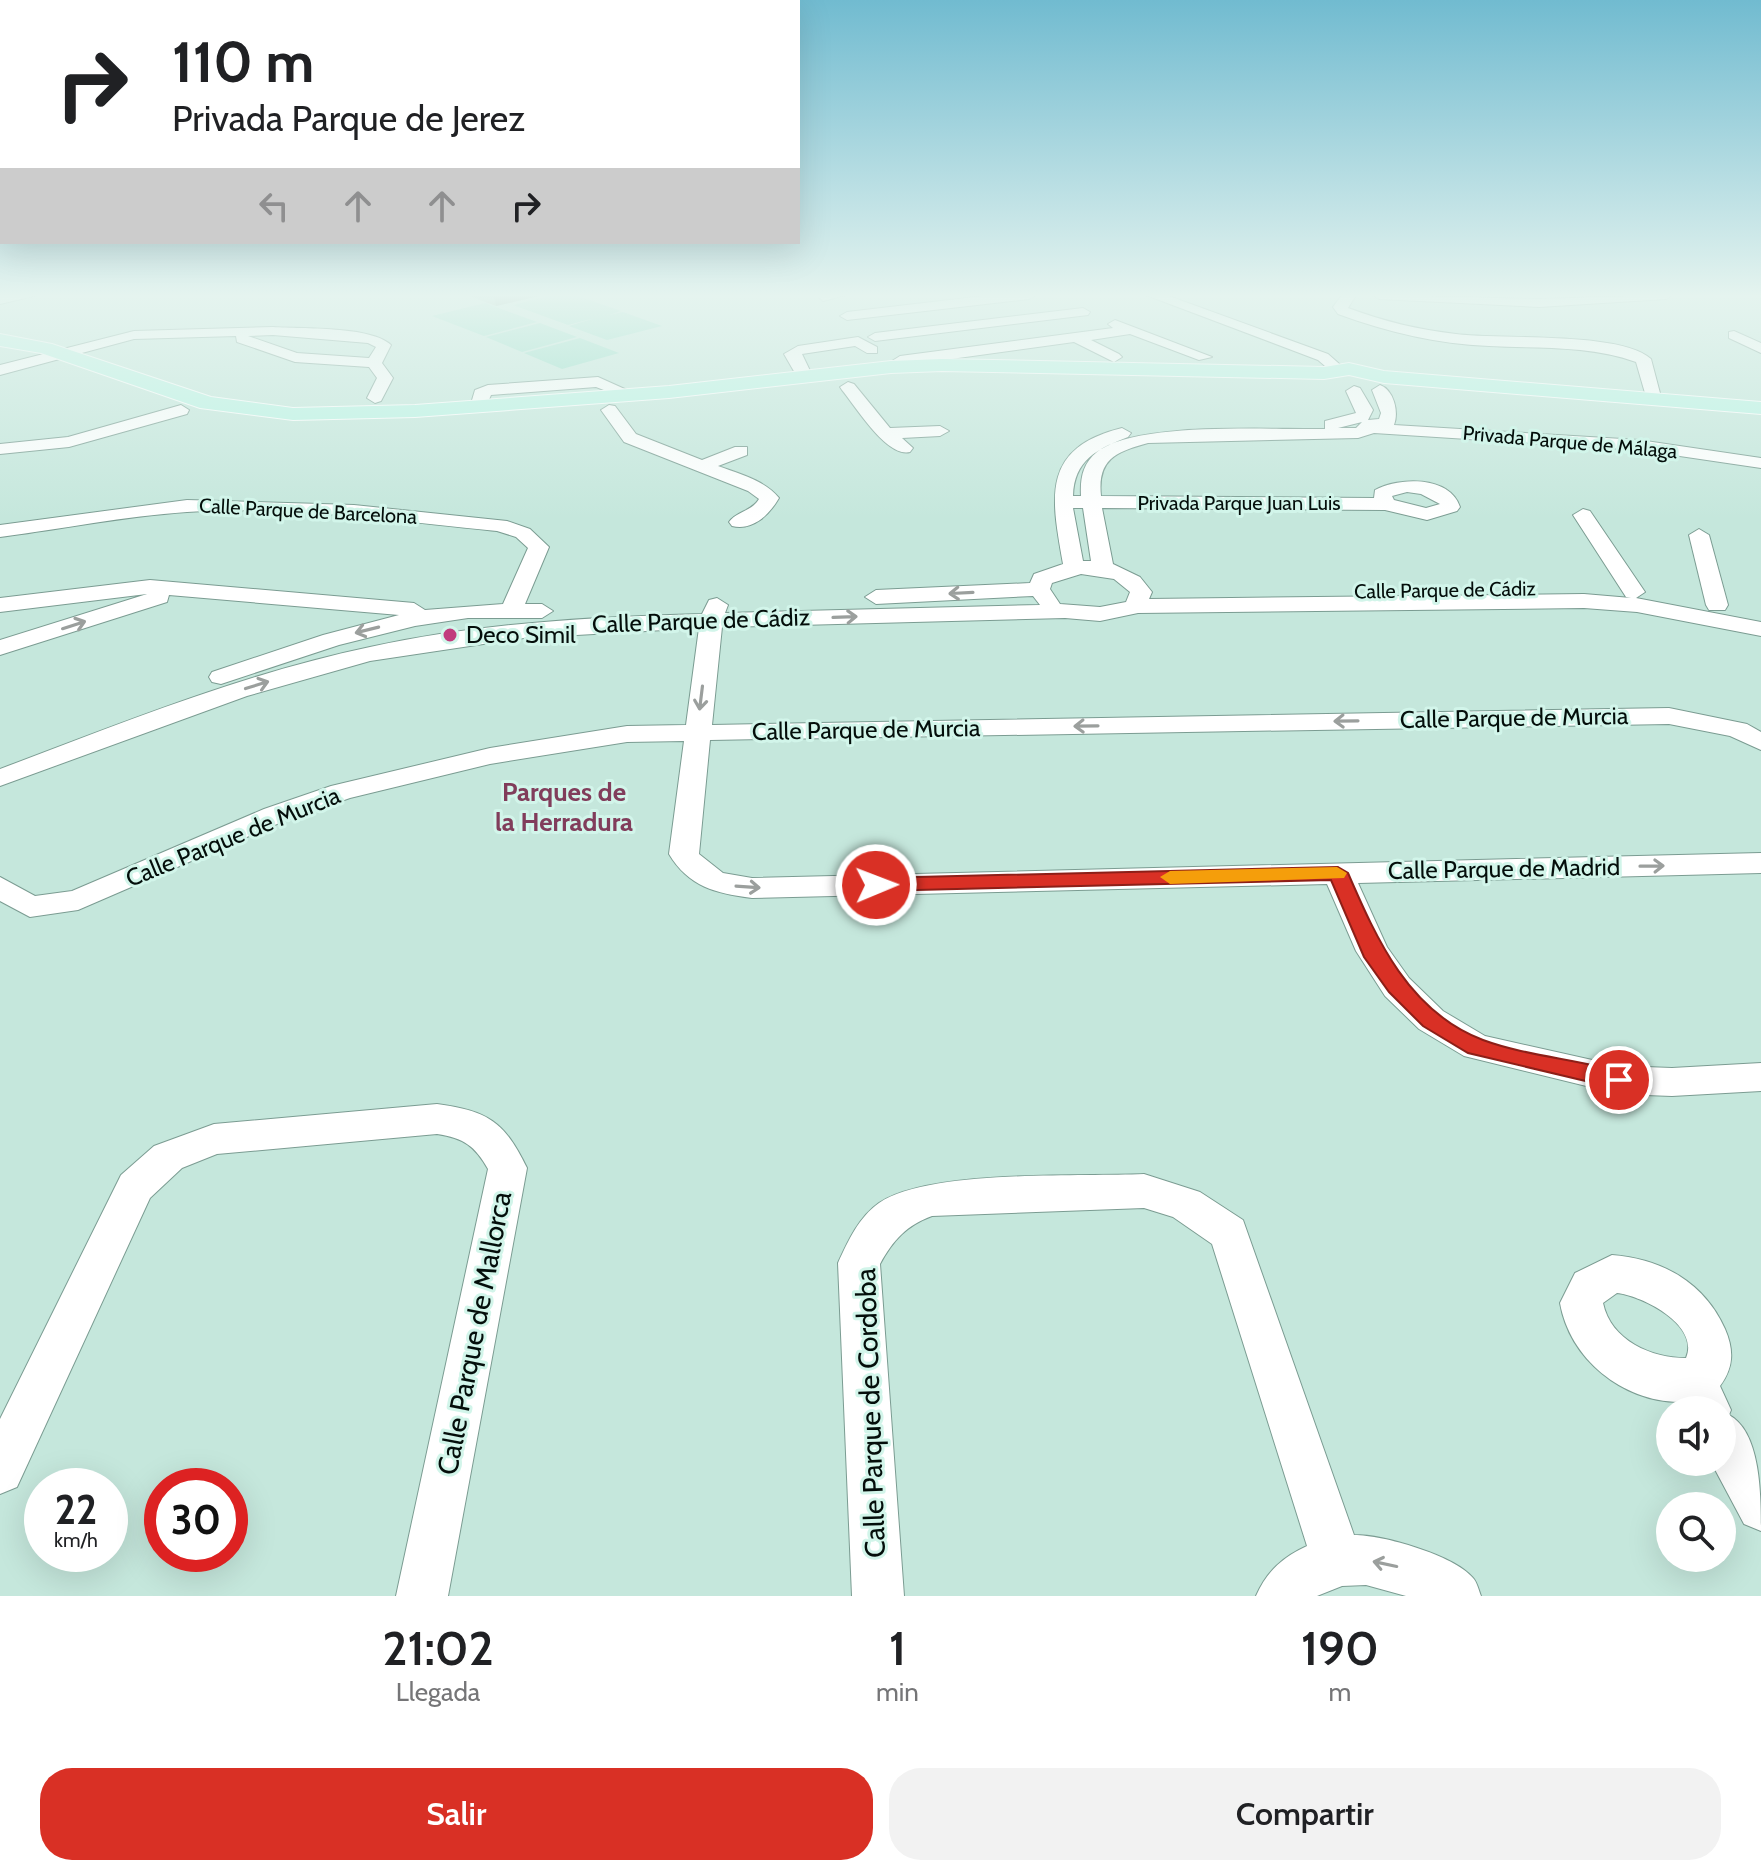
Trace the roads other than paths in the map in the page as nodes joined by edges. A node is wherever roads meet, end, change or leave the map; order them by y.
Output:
1 (58, 369) edge
2 (109, 369) edge
3 (379, 369) edge
4 (798, 369) edge
5 (848, 369) edge
6 (1001, 369) edge
7 (1093, 369) edge
8 (1331, 369) edge
9 (1646, 369) edge
10 (898, 370) junction
11 (945, 371) junction
12 (1338, 380) junction
13 (1383, 385) junction
14 (848, 387) junction
15 (1652, 392) junction
16 (375, 398) dead end
17 (1761, 408) edge
18 (181, 410) junction
19 (609, 410) junction
20 (1761, 416) edge
21 (476, 418) junction
22 (413, 420) junction
23 (1355, 420) junction
24 (1378, 429) junction
25 (940, 431) dead end
26 (885, 433) junction
27 (630, 438) junction
28 (605, 444) dead end
29 (5, 446) edge
30 (904, 448) dead end
31 (741, 451) dead end
32 (1761, 463) edge
33 (700, 467) junction
34 (1065, 502) junction
35 (1093, 503) junction
36 (1385, 504) dead end
37 (1583, 515) dead end
38 (739, 522) dead end
39 (0, 531) edge
40 (1699, 535) dead end
41 (1074, 567) junction
42 (1103, 569) junction
43 (184, 589) junction
44 (1039, 589) junction
45 (1634, 592) junction
46 (1138, 599) junction
47 (0, 605) edge
48 (1717, 605) junction
49 (1065, 611) junction
50 (511, 612) junction
51 (447, 613) junction
52 (714, 613) junction
53 (1761, 615) edge
54 (1761, 629) edge
55 (0, 648) edge
56 (315, 655) junction
57 (697, 733) junction
58 (1761, 742) edge
59 (0, 759) edge
60 (0, 778) edge
61 (1761, 863) edge
62 (1338, 873) junction
63 (0, 887) edge
64 (1761, 1077) edge
65 (1736, 1461) edge
66 (0, 1470) edge
67 (1761, 1507) edge
68 (1337, 1560) junction
69 (422, 1596) edge
70 (878, 1596) edge
71 (1282, 1596) edge
72 (1455, 1596) edge

1 - 18 main road
2 - 22 main road
3 - 16 street
4 - 21 main road
5 - 10 main road
6 - 11 main road
7 - 12 main road
8 - 12 street
9 - 15 street
10 - 11 main road
10 - 14 main road
11 - 12 main road
12 - 13 main road
12 - 23 street
13 - 15 main road
13 - 20 main road
13 - 24 street
14 - 19 main road
14 - 26 street
15 - 17 main road
18 - 22 main road
18 - 29 street
19 - 21 main road
19 - 27 street
21 - 22 main road
23 - 24 street
23 - 34 street
24 - 32 street, Privada Parque de Málaga
24 - 35 street
25 - 26 street
26 - 30 street
27 - 28 street
27 - 33 street
31 - 33 street
33 - 38 street
34 - 35 street, Privada Parque Juan Luis
34 - 41 street
35 - 36 street, Privada Parque Juan Luis
35 - 42 street
37 - 45 street
39 - 50 street, Calle Parque de Barcelona
40 - 48 street
41 - 42 street
41 - 44 street
42 - 46 street
43 - 47 street
43 - 51 street
55 -> 43 street
44 - 49 street
44 -> 52 street, Calle Parque de Cádiz
45 - 46 street, Calle Parque de Cádiz
45 - 48 street, Calle Parque de Cádiz
46 - 49 street, Calle Parque de Cádiz
46 - 54 street, Calle Parque de Cádiz
48 - 53 street, Calle Parque de Cádiz
52 -> 49 street, Calle Parque de Cádiz
50 - 51 street, Calle Parque de Cádiz
50 - 52 street, Calle Parque de Cádiz
51 -> 56 street, Calle Parque de Cádiz
52 - 56 street, Calle Parque de Cádiz
52 -> 57 street
56 - 59 street, Calle Parque de Cádiz
60 -> 56 street, Calle Parque de Cádiz
58 -> 57 street, Calle Parque de Murcia
57 -> 62 street, Calle Parque de Madrid
57 - 63 street, Calle Parque de Murcia
62 -> 61 street, Calle Parque de Madrid
62 - 64 street
65 - 67 street
66 - 69 street, Calle Parque de Mallorca
68 - 70 street, Calle Parque de Cordoba
68 - 71 street
72 -> 68 street

